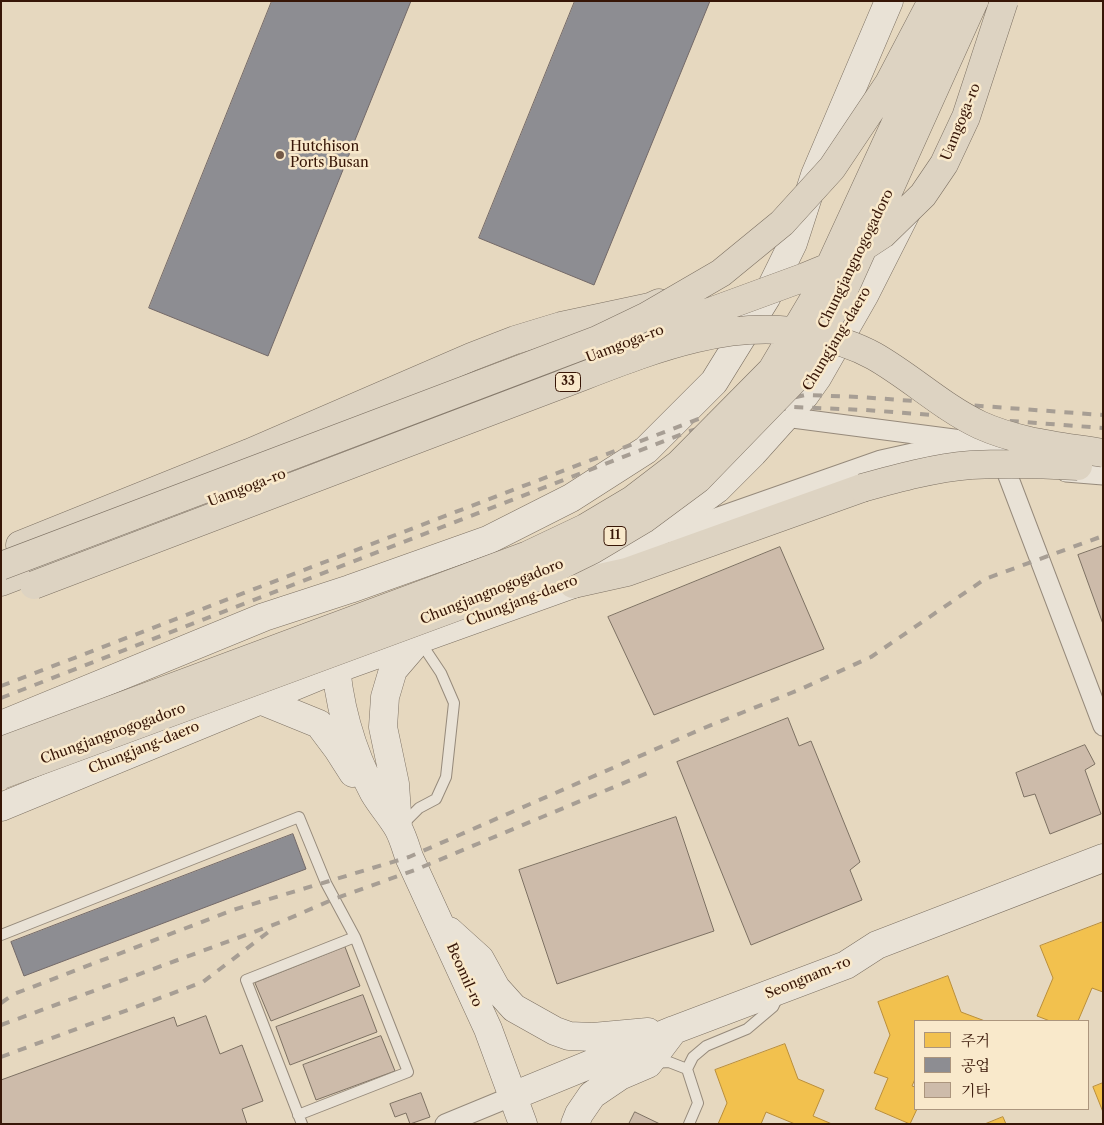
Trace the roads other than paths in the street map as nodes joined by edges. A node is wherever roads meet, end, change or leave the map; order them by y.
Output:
1 (889, 1) edge
2 (932, 1) edge
3 (948, 1) edge
4 (974, 1) edge
5 (1004, 1) edge
6 (1010, 1) edge
7 (815, 175) junction
8 (785, 418) junction
9 (1103, 455) edge
10 (1005, 468) junction
11 (1103, 470) edge
12 (1103, 474) edge
13 (650, 538) junction
14 (1, 554) edge
15 (1, 566) edge
16 (1, 582) edge
17 (573, 584) junction
18 (350, 589) junction
19 (1, 593) edge
20 (264, 617) junction
21 (419, 640) junction
22 (336, 669) junction
23 (298, 685) junction
24 (260, 700) junction
25 (1, 725) edge
26 (1103, 726) edge
27 (1, 752) edge
28 (1, 775) edge
29 (374, 793) junction
30 (1, 807) edge
31 (398, 829) junction
32 (1103, 858) edge
33 (441, 924) junction
34 (1, 935) edge
35 (355, 938) junction
36 (782, 989) junction
37 (674, 1030) junction
38 (648, 1064) junction
39 (687, 1070) junction
40 (512, 1096) junction
41 (300, 1119) edge
42 (445, 1124) edge
43 (523, 1124) edge
44 (575, 1124) edge
45 (688, 1124) edge

1 - 7 main road
2 - 15 highway, Uamgoga-ro, bridge
3 - 27 highway, Chungjangnogogadoro / 11, bridge
4 - 28 highway, Chungjangnogogadoro / 11, bridge
5 - 16 highway, Uamgoga-ro, bridge
6 - 8 main road, Chungjang-daero
7 - 14 highway
7 - 18 main road
8 - 9 street
8 - 13 main road, Chungjang-daero
9 - 19 highway, 33, bridge
10 - 12 street
10 - 13 street
10 - 26 street
11 - 17 highway, bridge
13 - 17 main road, Chungjang-daero
17 - 21 main road, Chungjang-daero
18 - 20 main road
18 - 22 main road
20 - 23 main road
20 - 25 main road
21 - 22 main road, Chungjang-daero
21 - 31 main road
21 - 31 lane
22 - 23 main road, Chungjang-daero
22 - 29 main road
23 - 24 main road, Chungjang-daero
24 - 29 main road
24 - 30 main road, Chungjang-daero
29 - 31 main road
31 - 33 main road, Beomil-ro
32 - 36 main road, Seongnam-ro
33 - 37 main road
33 - 40 main road, Beomil-ro
34 - 35 lane
35 - 41 lane
35 - 41 lane
36 - 37 main road, Seongnam-ro
36 - 39 lane
37 - 38 main road
37 - 40 main road, Seongnam-ro
38 - 39 lane
38 - 44 main road
39 - 45 lane
40 - 42 street
40 - 43 main road, Beomil-ro

